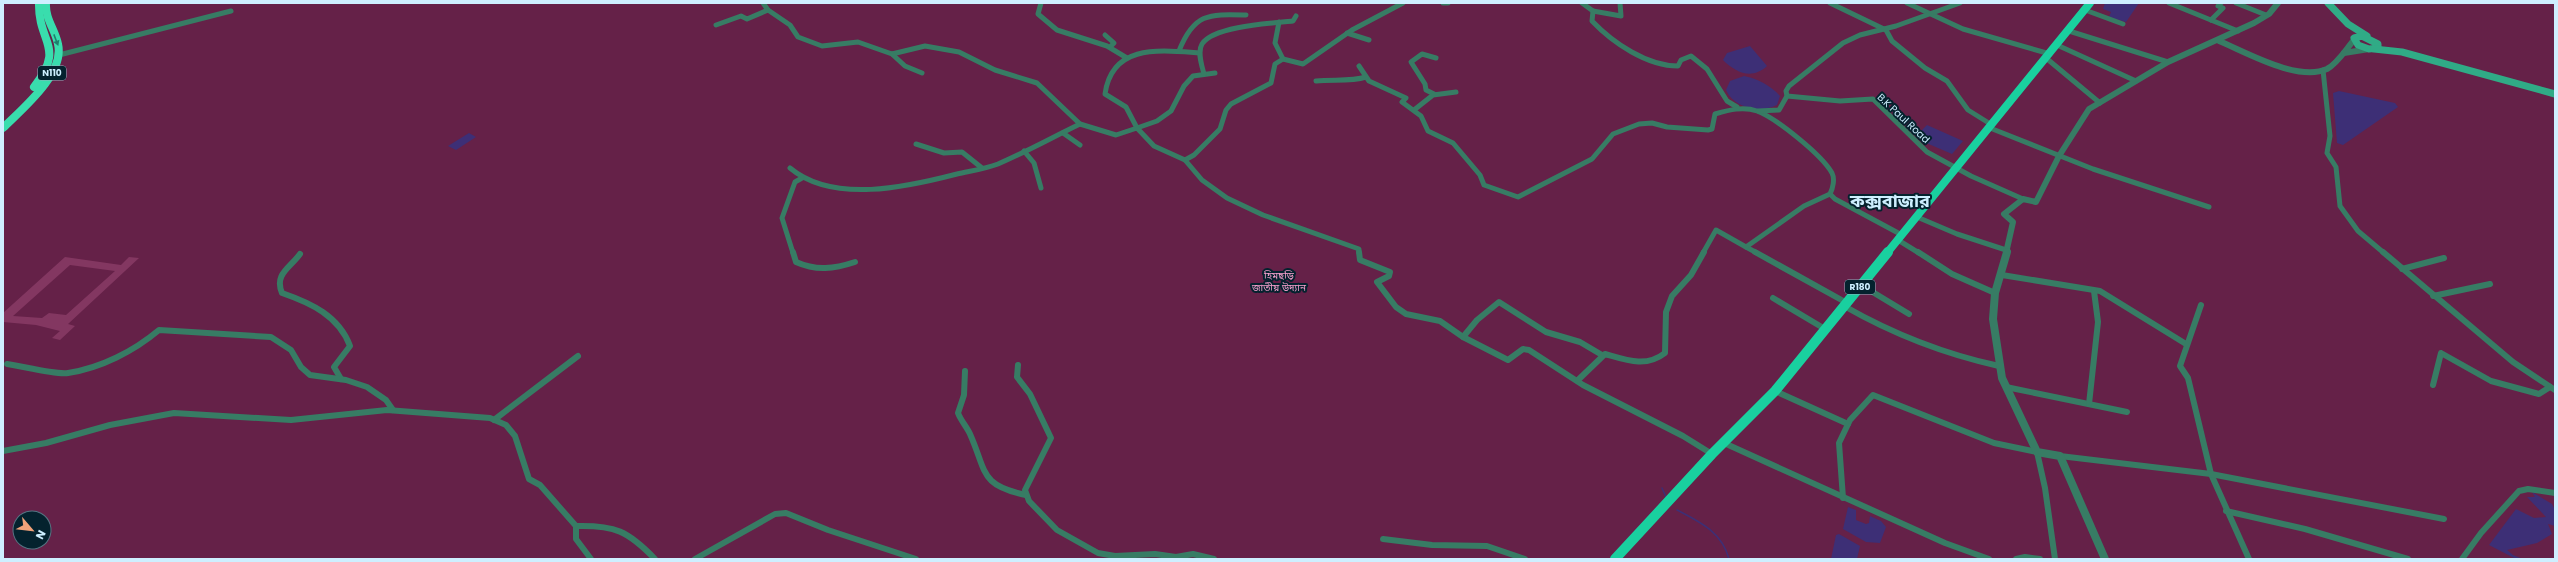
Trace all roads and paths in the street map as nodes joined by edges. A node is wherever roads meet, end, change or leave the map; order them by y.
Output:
1 (39, 3) edge
2 (46, 3) edge
3 (763, 3) edge
4 (1041, 3) edge
5 (1403, 3) edge
6 (1443, 3) edge
7 (1448, 3) edge
8 (1582, 3) edge
9 (1620, 3) edge
10 (1830, 3) edge
11 (1907, 3) edge
12 (1960, 3) edge
13 (2221, 3) edge
14 (2236, 3) edge
15 (2278, 3) edge
16 (2328, 3) edge
17 (2173, 4) edge
18 (2088, 6) edge
19 (768, 10) junction
20 (231, 11) dead end
21 (1593, 11) junction
22 (1929, 14) junction
23 (1246, 15) dead end
24 (2266, 15) junction
25 (1296, 16) dead end
26 (2211, 20) junction
27 (1279, 22) junction
28 (2123, 24) dead end
29 (2348, 24) junction
30 (716, 25) dead end
31 (1886, 30) junction
32 (2069, 31) junction
33 (2238, 31) junction
34 (1347, 33) junction
35 (1106, 35) dead end
36 (2354, 39) junction
37 (2372, 39) junction
38 (1368, 40) dead end
39 (2219, 40) junction
40 (2057, 45) junction
41 (1110, 47) junction
42 (2371, 49) junction
43 (1179, 51) junction
44 (2402, 52) junction
45 (1200, 53) junction
46 (2344, 53) junction
47 (892, 54) junction
48 (59, 55) junction
49 (2048, 56) junction
50 (1127, 58) junction
51 (1436, 58) dead end
52 (1283, 59) junction
53 (2168, 62) junction
54 (1359, 66) dead end
55 (2323, 70) junction
56 (922, 73) dead end
57 (1215, 73) dead end
58 (1204, 74) junction
59 (1366, 77) junction
60 (1316, 81) dead end
61 (2136, 81) junction
62 (1456, 92) dead end
63 (1434, 94) junction
64 (2555, 94) edge
65 (1787, 96) junction
66 (2100, 102) junction
67 (1737, 106) junction
68 (1414, 110) junction
69 (1758, 111) junction
70 (3, 120) edge
71 (1080, 124) junction
72 (1991, 126) junction
73 (3, 128) edge
74 (1137, 128) junction
75 (1064, 133) junction
76 (916, 144) dead end
77 (1080, 145) dead end
78 (1024, 151) junction
79 (2059, 156) junction
80 (1185, 160) junction
81 (790, 168) dead end
82 (982, 168) junction
83 (1957, 168) junction
84 (802, 178) junction
85 (1041, 188) dead end
86 (1830, 194) junction
87 (2023, 198) junction
88 (2209, 207) dead end
89 (1917, 217) junction
90 (1900, 238) junction
91 (1746, 247) junction
92 (2006, 250) junction
93 (300, 254) dead end
94 (2444, 258) dead end
95 (854, 262) dead end
96 (2402, 269) junction
97 (2002, 275) junction
98 (2490, 284) dead end
99 (1862, 285) junction
100 (2094, 291) junction
101 (1995, 293) junction
102 (2433, 296) junction
103 (1773, 298) dead end
104 (1845, 305) junction
105 (2201, 305) dead end
106 (1909, 314) dead end
107 (1826, 329) junction
108 (1463, 337) junction
109 (2186, 344) junction
110 (1602, 355) junction
111 (578, 356) dead end
112 (7, 364) dead end
113 (1018, 365) dead end
114 (1999, 366) junction
115 (965, 371) dead end
116 (341, 378) junction
117 (1578, 380) junction
118 (2433, 385) dead end
119 (2006, 388) junction
120 (2552, 388) edge
121 (1775, 391) junction
122 (2089, 404) junction
123 (390, 410) junction
124 (2127, 412) dead end
125 (494, 420) junction
126 (1848, 424) junction
127 (1724, 443) junction
128 (3, 451) edge
129 (2037, 452) junction
130 (1712, 454) junction
131 (2060, 456) junction
132 (2211, 474) junction
133 (2555, 493) edge
134 (1026, 495) junction
135 (1842, 498) junction
136 (2226, 511) junction
137 (2444, 519) dead end
138 (576, 526) junction
139 (1383, 539) dead end
140 (1175, 558) edge
141 (591, 559) edge
142 (656, 559) edge
143 (695, 559) edge
144 (916, 559) edge
145 (1214, 559) edge
146 (1524, 559) edge
147 (1615, 559) edge
148 (1989, 559) edge
149 (2016, 559) edge
150 (2040, 559) edge
151 (2055, 559) edge
152 (2105, 559) edge
153 (2249, 559) edge
154 (2408, 559) edge
155 (2462, 559) edge

1 - 70 highway, N110
2 -> 48 highway, N110
3 - 19 street
4 - 41 street
5 - 34 street
6 - 7 street
8 - 21 street
9 - 21 street
10 - 31 street
11 - 22 street
12 - 22 street
13 - 26 street
14 - 24 street
15 - 24 street
16 - 29 main road
17 - 26 street
18 - 28 street
18 - 32 main road, R180
19 - 30 street
19 - 47 street
20 - 48 street
21 - 67 street
22 - 31 street
22 - 49 street
23 - 43 street
24 - 33 street
25 - 27 street
26 - 33 street
27 - 45 street
27 - 52 street
29 - 36 main road
29 - 37 main road
31 - 65 street
31 - 72 street
32 - 40 main road, R180
32 - 53 street
33 - 39 street
34 - 38 street
34 - 52 street
35 - 41 street
36 - 37 main road
36 - 42 main road
36 - 46 street
37 - 42 main road
37 - 44 main road
39 - 53 street
39 - 55 street
40 - 49 main road, R180
40 - 61 street
41 - 50 street
42 - 44 main road
42 - 46 street
43 - 45 street
43 - 50 street
44 - 64 main road
45 - 58 street
46 - 55 street
47 - 56 street
47 - 71 street
48 - 73 highway, N110
49 - 66 street
49 - 72 main road, R180
50 - 74 street
51 - 63 street
52 - 80 street
53 - 61 street
54 - 59 street
55 - 96 street
57 - 58 street
58 - 74 street
59 - 60 street
59 - 68 street
61 - 66 street
62 - 63 street
63 - 68 street
65 - 69 street
65 - 83 street, B.K Paul Road
66 - 79 street
67 - 68 street
67 - 69 street
69 - 86 street
71 - 74 street
71 - 75 street
72 - 79 street
72 - 83 main road, R180
74 - 80 street
75 - 77 street
75 - 78 street
76 - 82 street
78 - 82 street
78 - 85 street
79 - 87 street
79 - 88 street
80 - 108 street
81 - 84 street
82 - 84 street
83 - 87 street, B.K Paul Road
83 - 89 main road, R180
84 - 95 street
86 - 90 street
86 - 91 street
87 - 92 street
89 - 90 main road, R180
89 - 92 street
90 - 99 main road, R180
90 - 101 street
91 - 104 street
91 - 110 street
92 - 97 street
93 - 116 street
94 - 96 street
96 - 102 street
97 - 100 street
97 - 101 street
98 - 102 street
99 - 104 main road, R180
99 - 106 street
100 - 109 street
100 - 122 street
101 - 114 street
102 - 120 street
103 - 107 street
104 - 107 main road, R180
104 - 114 street
105 - 109 street
107 - 121 main road, R180
108 - 110 street
108 - 117 street
109 - 132 street
110 - 117 street
111 - 125 street
112 - 116 street
113 - 134 street
114 - 119 street
115 - 134 street
116 - 123 street
117 - 130 street
118 - 120 street
119 - 122 street
119 - 129 street
121 - 126 street
121 - 127 main road, R180
122 - 124 street
123 - 125 street
123 - 128 street
125 - 138 street
126 - 129 street
126 - 135 street
127 - 130 main road, R180
127 - 135 street
129 - 131 street
129 - 151 street
130 - 147 main road, R180
131 - 132 street
131 - 152 street
132 - 136 street
132 - 137 street
133 - 155 street
134 - 140 street
135 - 148 street
136 - 153 street
136 - 154 street
138 - 141 street
138 - 142 street
139 - 146 street
140 - 145 street
143 - 144 street
149 - 150 street

